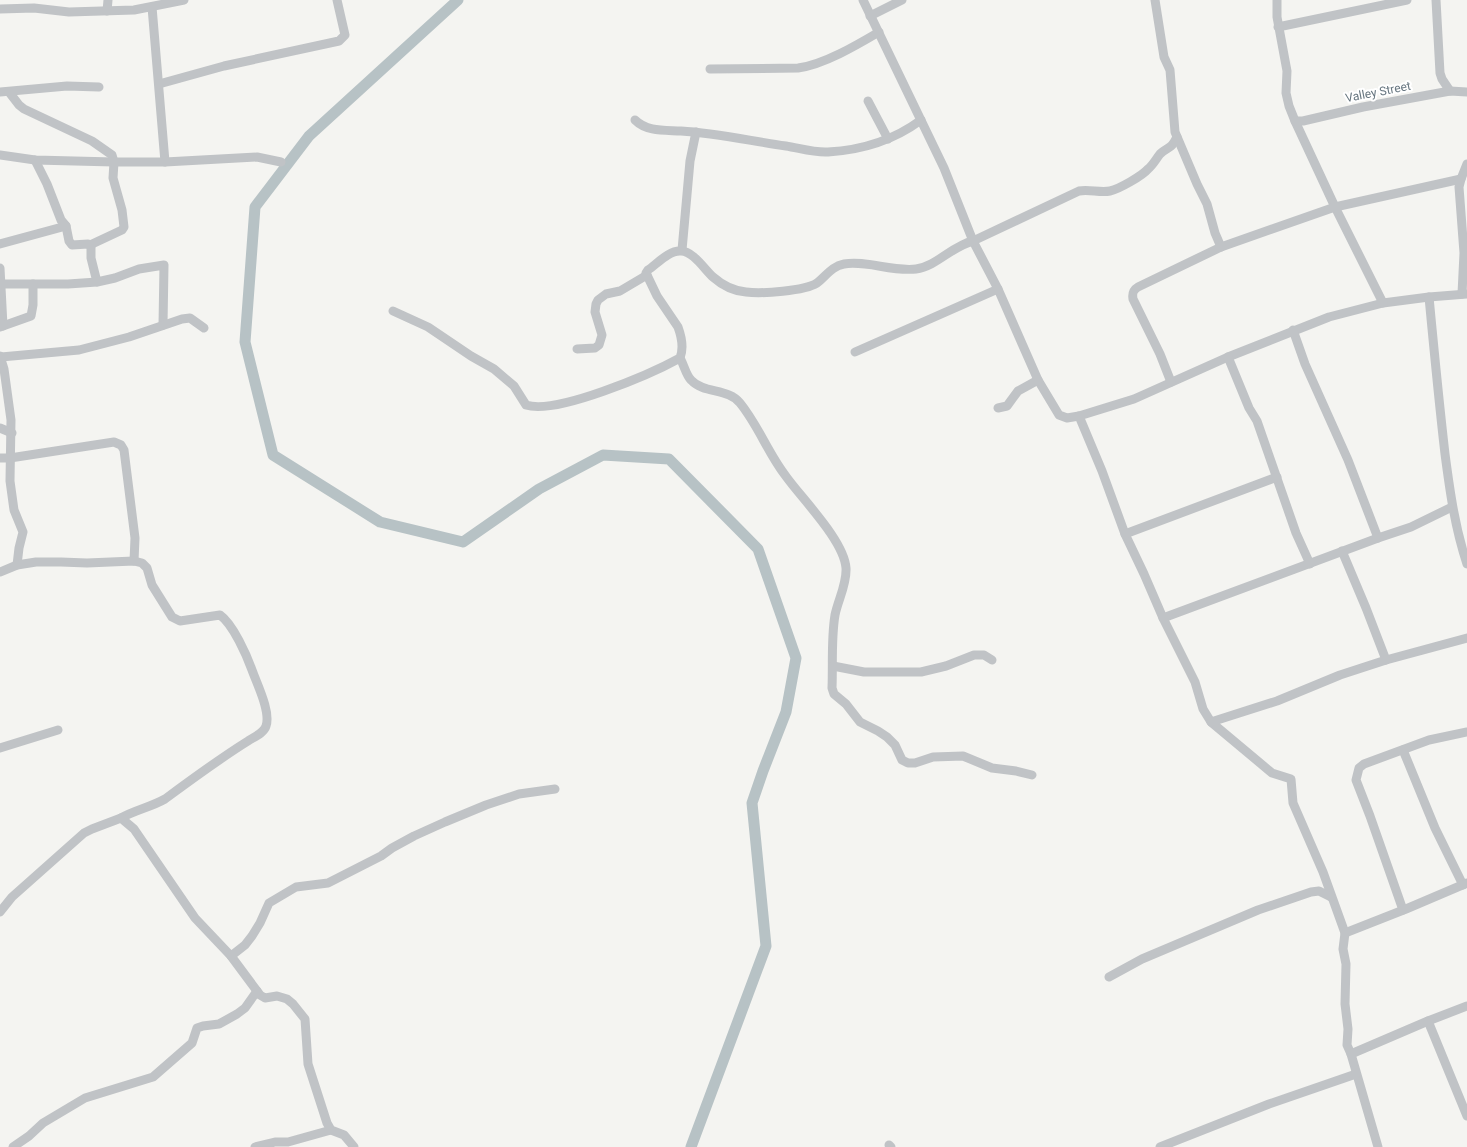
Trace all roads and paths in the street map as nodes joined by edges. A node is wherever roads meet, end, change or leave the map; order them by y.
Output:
1 (108, 0) edge
2 (184, 0) edge
3 (337, 0) edge
4 (863, 0) edge
5 (902, 0) edge
6 (1155, 0) edge
7 (1277, 0) edge
8 (1407, 0) edge
9 (1436, 0) edge
10 (152, 7) junction
11 (0, 9) edge
12 (108, 11) junction
13 (870, 16) junction
14 (1278, 27) junction
15 (879, 32) junction
16 (710, 69) dead end
17 (159, 84) junction
18 (99, 87) dead end
19 (1450, 91) junction
20 (4, 92) edge
21 (1467, 92) edge
22 (868, 101) dead end
23 (635, 120) dead end
24 (921, 120) junction
25 (1294, 121) junction
26 (696, 132) junction
27 (1177, 137) junction
28 (888, 139) junction
29 (0, 155) edge
30 (35, 160) junction
31 (114, 162) junction
32 (165, 162) junction
33 (281, 162) dead end
34 (1467, 164) edge
35 (1461, 179) junction
36 (1335, 207) junction
37 (66, 226) junction
38 (973, 241) junction
39 (0, 244) edge
40 (90, 245) junction
41 (1221, 247) junction
42 (682, 250) junction
43 (0, 268) edge
44 (647, 275) junction
45 (97, 282) junction
46 (2, 284) junction
47 (33, 284) junction
48 (998, 289) junction
49 (1465, 294) edge
50 (1429, 297) junction
51 (1383, 303) junction
52 (394, 311) dead end
53 (163, 325) junction
54 (2, 326) edge
55 (204, 328) dead end
56 (1293, 330) junction
57 (576, 350) dead end
58 (855, 352) dead end
59 (0, 356) edge
60 (1228, 357) junction
61 (680, 358) junction
62 (1038, 380) junction
63 (1171, 382) junction
64 (998, 408) dead end
65 (1079, 416) junction
66 (0, 428) edge
67 (12, 433) junction
68 (0, 458) edge
69 (10, 458) junction
70 (1277, 477) junction
71 (1452, 507) junction
72 (1125, 534) junction
73 (1378, 538) junction
74 (1342, 551) junction
75 (134, 561) junction
76 (1310, 564) junction
77 (1467, 564) edge
78 (17, 565) junction
79 (0, 572) edge
80 (1163, 618) junction
81 (1467, 638) edge
82 (992, 660) dead end
83 (1386, 660) junction
84 (833, 666) junction
85 (1212, 722) junction
86 (58, 730) dead end
87 (1467, 732) edge
88 (0, 748) edge
89 (1403, 750) junction
90 (1032, 775) dead end
91 (555, 789) dead end
92 (121, 818) junction
93 (1465, 884) edge
94 (1331, 897) junction
95 (1403, 910) junction
96 (0, 912) edge
97 (1345, 932) junction
98 (231, 956) junction
99 (1109, 977) dead end
100 (257, 991) junction
101 (1467, 1006) edge
102 (1428, 1021) junction
103 (1351, 1054) junction
104 (1356, 1074) junction
105 (1467, 1116) edge
106 (331, 1130) junction
107 (13, 1147) edge
108 (255, 1147) edge
109 (354, 1147) edge
110 (1160, 1147) edge
111 (1378, 1147) edge

1 - 12 street
2 - 10 street
3 - 17 street
4 - 13 street
5 - 13 street
6 - 27 street
7 - 14 street
8 - 14 street
9 - 19 street
10 - 12 street
10 - 17 street
11 - 12 street
13 - 15 street
14 - 25 street
15 - 16 street
15 - 24 street
17 - 32 street
18 - 20 street
19 - 21 street, Valley Street
19 - 25 street, Valley Street
20 - 31 street
22 - 28 street
23 - 26 street
24 - 28 street
24 - 38 street
25 - 36 street
26 - 28 street
26 - 42 street
27 - 38 street
27 - 41 street
29 - 30 street
30 - 31 street
30 - 37 street
31 - 32 street
31 - 40 street
32 - 33 street
34 - 35 street
35 - 36 street
35 - 49 street
36 - 41 street
36 - 51 street
37 - 39 street
37 - 40 street
38 - 42 street
38 - 48 street
40 - 45 street
41 - 63 street
42 - 44 street
43 - 46 street
44 - 57 street
44 - 61 street
45 - 47 street
45 - 53 street
46 - 47 street
46 - 54 street
47 - 54 street
48 - 58 street
48 - 62 street
49 - 50 street
50 - 51 street
50 - 71 street
51 - 56 street
52 - 61 street
53 - 55 street
53 - 59 street
56 - 60 street
56 - 73 street
59 - 67 street
60 - 63 street
60 - 70 street
61 - 84 street
62 - 64 street
62 - 65 street
63 - 65 street
65 - 72 street
66 - 67 street
67 - 69 street
68 - 69 street
69 - 75 street
69 - 78 street
70 - 72 street
70 - 76 street
71 - 73 street
71 - 77 street
72 - 80 street
73 - 74 street
74 - 76 street
74 - 83 street
75 - 78 street
75 - 92 street
76 - 80 street
78 - 79 street
80 - 85 street
81 - 83 street
82 - 84 street
83 - 85 street
84 - 90 street
85 - 94 street
86 - 88 street
87 - 89 street
89 - 93 street
89 - 95 street
91 - 98 street
92 - 96 street
92 - 98 street
93 - 95 street
94 - 97 street
94 - 99 street
95 - 97 street
97 - 103 street
98 - 100 street
100 - 106 street
100 - 107 street
101 - 102 street
102 - 103 street
102 - 105 street
103 - 104 street
104 - 110 street
104 - 111 street
106 - 108 street
106 - 109 street

